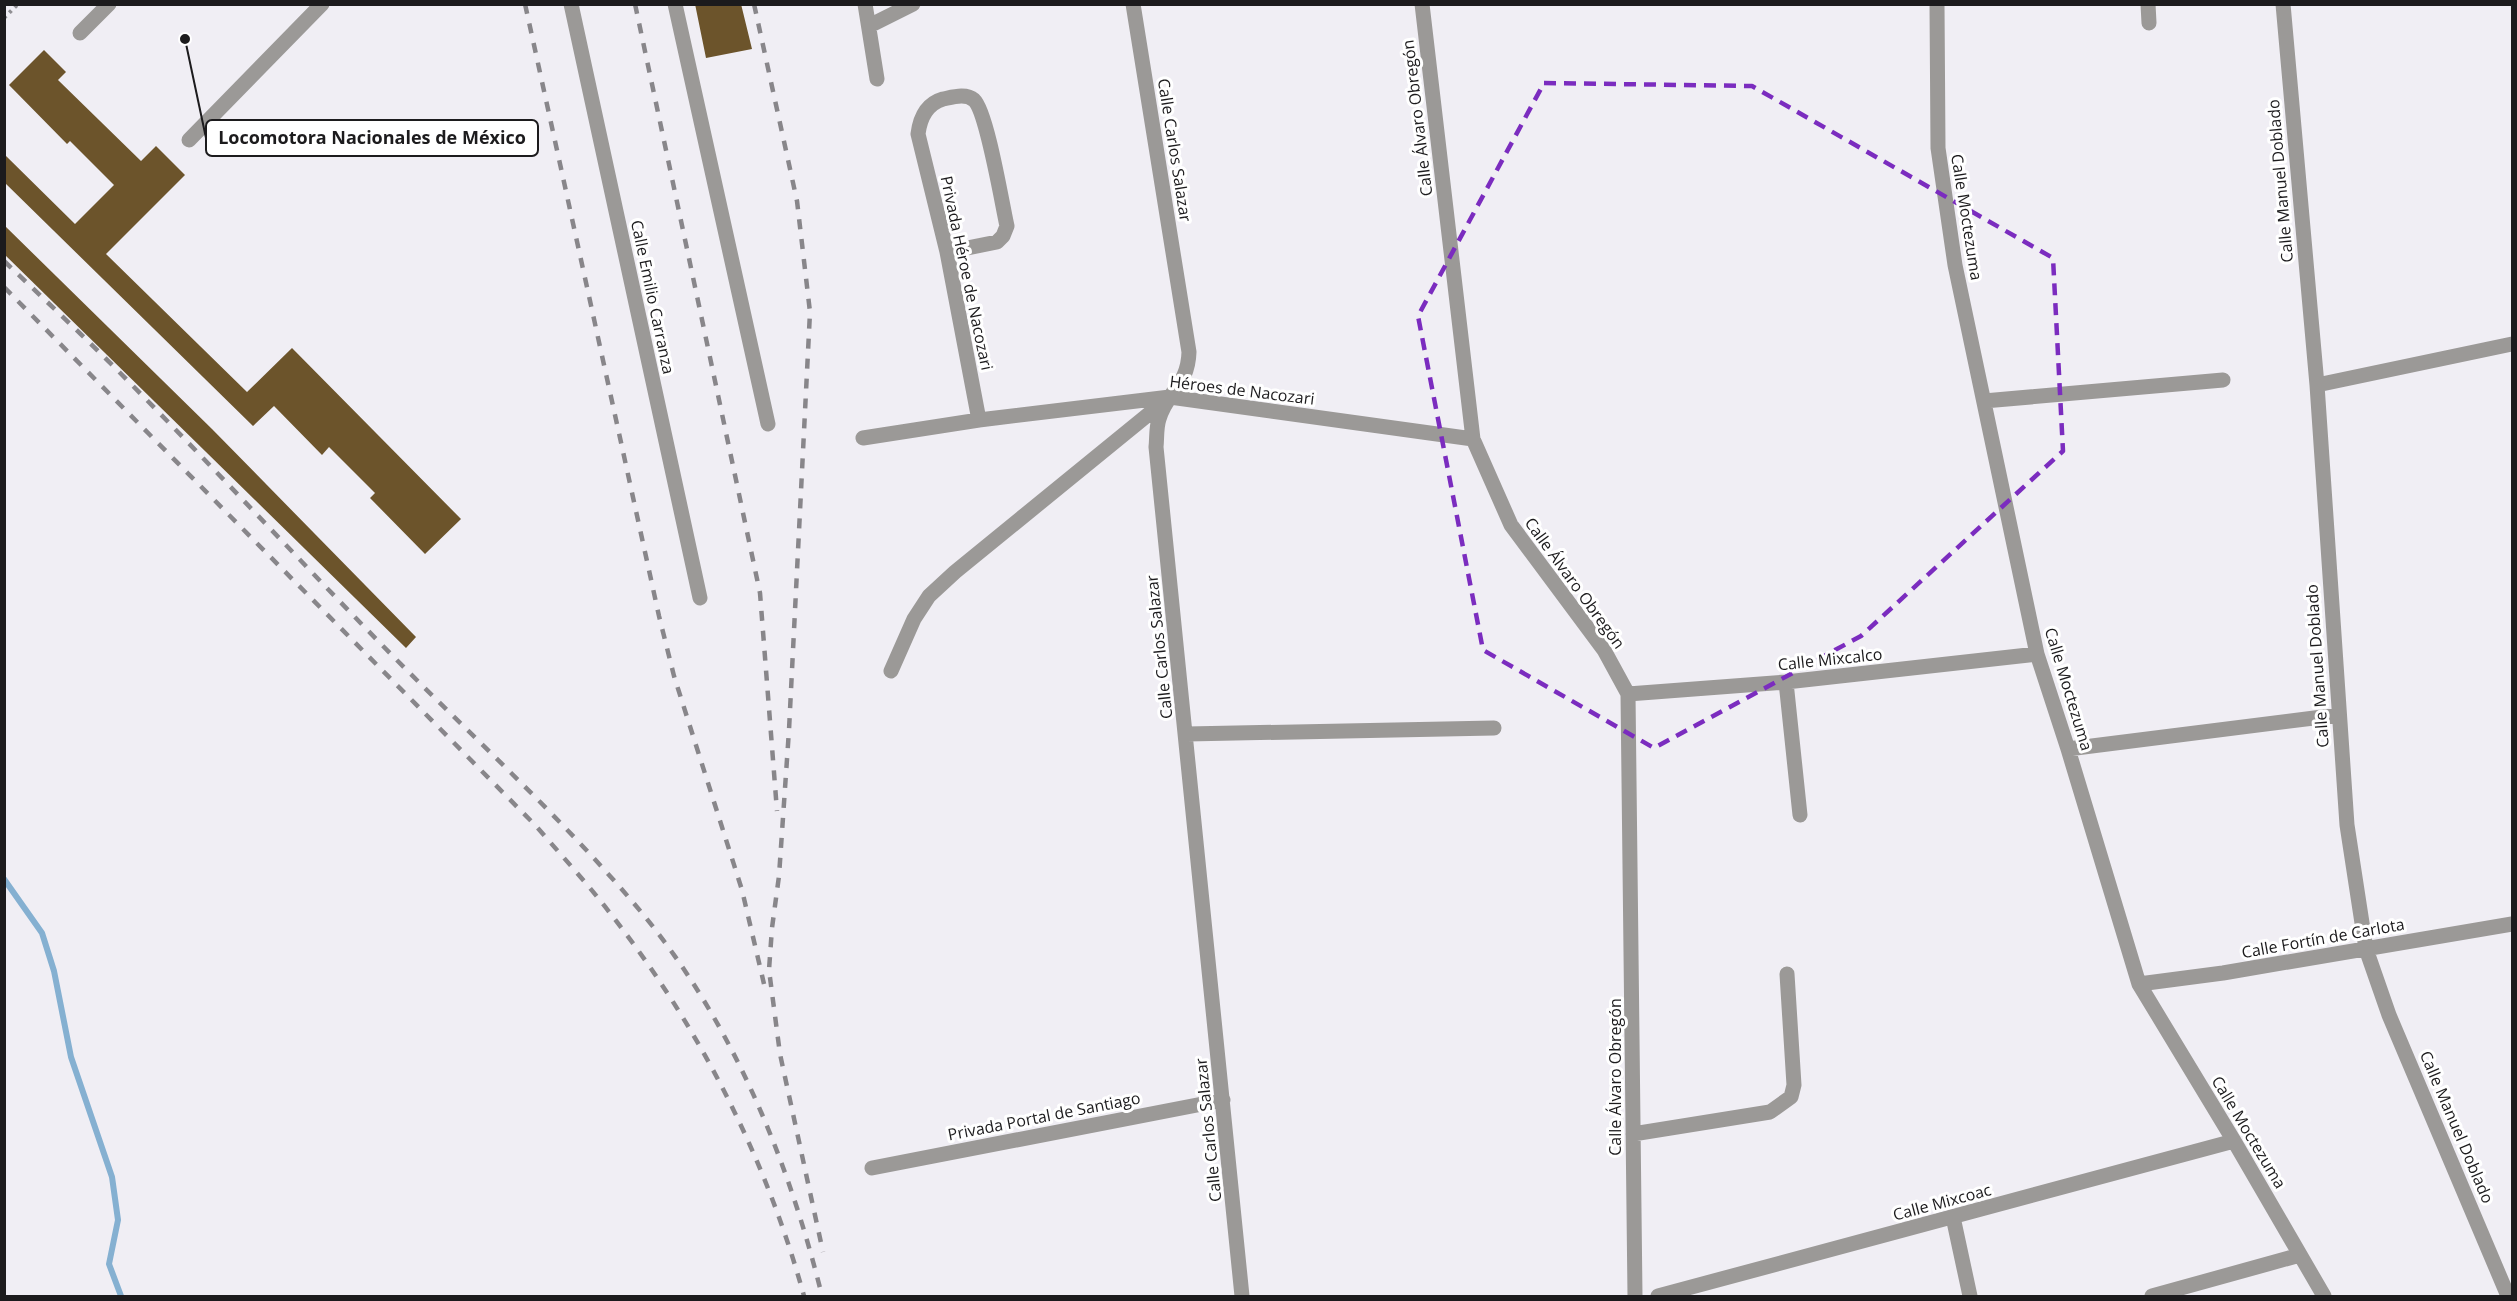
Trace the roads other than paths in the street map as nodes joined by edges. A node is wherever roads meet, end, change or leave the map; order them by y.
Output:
1 (109, 4) edge
2 (322, 4) edge
3 (571, 4) edge
4 (675, 4) edge
5 (865, 4) edge
6 (913, 4) edge
7 (1133, 4) edge
8 (1422, 4) edge
9 (1936, 4) edge
10 (2148, 4) edge
11 (2283, 4) edge
12 (2149, 23) dead end
13 (869, 26) junction
14 (80, 33) dead end
15 (877, 79) dead end
16 (189, 140) dead end
17 (947, 252) junction
18 (2512, 349) edge
19 (2223, 380) dead end
20 (2317, 385) junction
21 (1170, 396) junction
22 (1984, 401) junction
23 (979, 420) junction
24 (768, 424) dead end
25 (863, 438) dead end
26 (1473, 439) junction
27 (700, 597) dead end
28 (2037, 654) junction
29 (891, 672) dead end
30 (1786, 682) junction
31 (1628, 694) junction
32 (2338, 715) junction
33 (1494, 728) dead end
34 (1187, 734) junction
35 (2068, 749) junction
36 (1800, 815) dead end
37 (2512, 924) edge
38 (2366, 949) junction
39 (1787, 974) dead end
40 (2139, 984) junction
41 (1223, 1100) junction
42 (1633, 1134) junction
43 (2234, 1141) junction
44 (872, 1167) dead end
45 (1953, 1217) junction
46 (2300, 1256) junction
47 (1242, 1296) edge
48 (1635, 1296) edge
49 (1658, 1296) edge
50 (1970, 1296) edge
51 (2151, 1296) edge
52 (2324, 1296) edge
53 (2508, 1296) edge

1 - 14 street
2 - 16 street
3 - 27 street, Calle Emilio Carranza
4 - 24 street
5 - 13 street
6 - 13 street
7 - 21 street, Calle Carlos Salazar
8 - 26 street, Calle Álvaro Obregón
9 - 22 street, Calle Moctezuma
10 - 12 street
11 - 20 street, Calle Manuel Doblado
13 - 15 street
17 - 17 street, Privada Héroe de Nacozari
17 - 23 street, Privada Héroe de Nacozari
18 - 20 street
19 - 22 street
20 - 32 street, Calle Manuel Doblado
21 - 23 street, Héroes de Nacozari
21 - 26 street, Héroes de Nacozari
21 - 29 street
21 - 34 street, Calle Carlos Salazar
22 - 28 street, Calle Moctezuma
23 - 25 street, Héroes de Nacozari
26 - 31 street, Calle Álvaro Obregón
28 - 30 street, Calle Mixcalco
28 - 35 street, Calle Moctezuma
30 - 31 street, Calle Mixcalco
30 - 36 street
31 - 42 street, Calle Álvaro Obregón
32 - 35 street
32 - 38 street, Calle Manuel Doblado
33 - 34 street
34 - 41 street, Calle Carlos Salazar
35 - 40 street, Calle Moctezuma
37 - 38 street, Calle Fortín de Carlota
38 - 40 street, Calle Fortín de Carlota
38 - 53 street, Calle Manuel Doblado
39 - 42 street
40 - 43 street, Calle Moctezuma
41 - 44 street, Privada Portal de Santiago
41 - 47 street, Calle Carlos Salazar
42 - 48 street, Calle Álvaro Obregón
43 - 45 street, Calle Mixcoac
43 - 46 street, Calle Moctezuma
45 - 49 street, Calle Mixcoac
45 - 50 street
46 - 51 street
46 - 52 street, Calle Moctezuma

